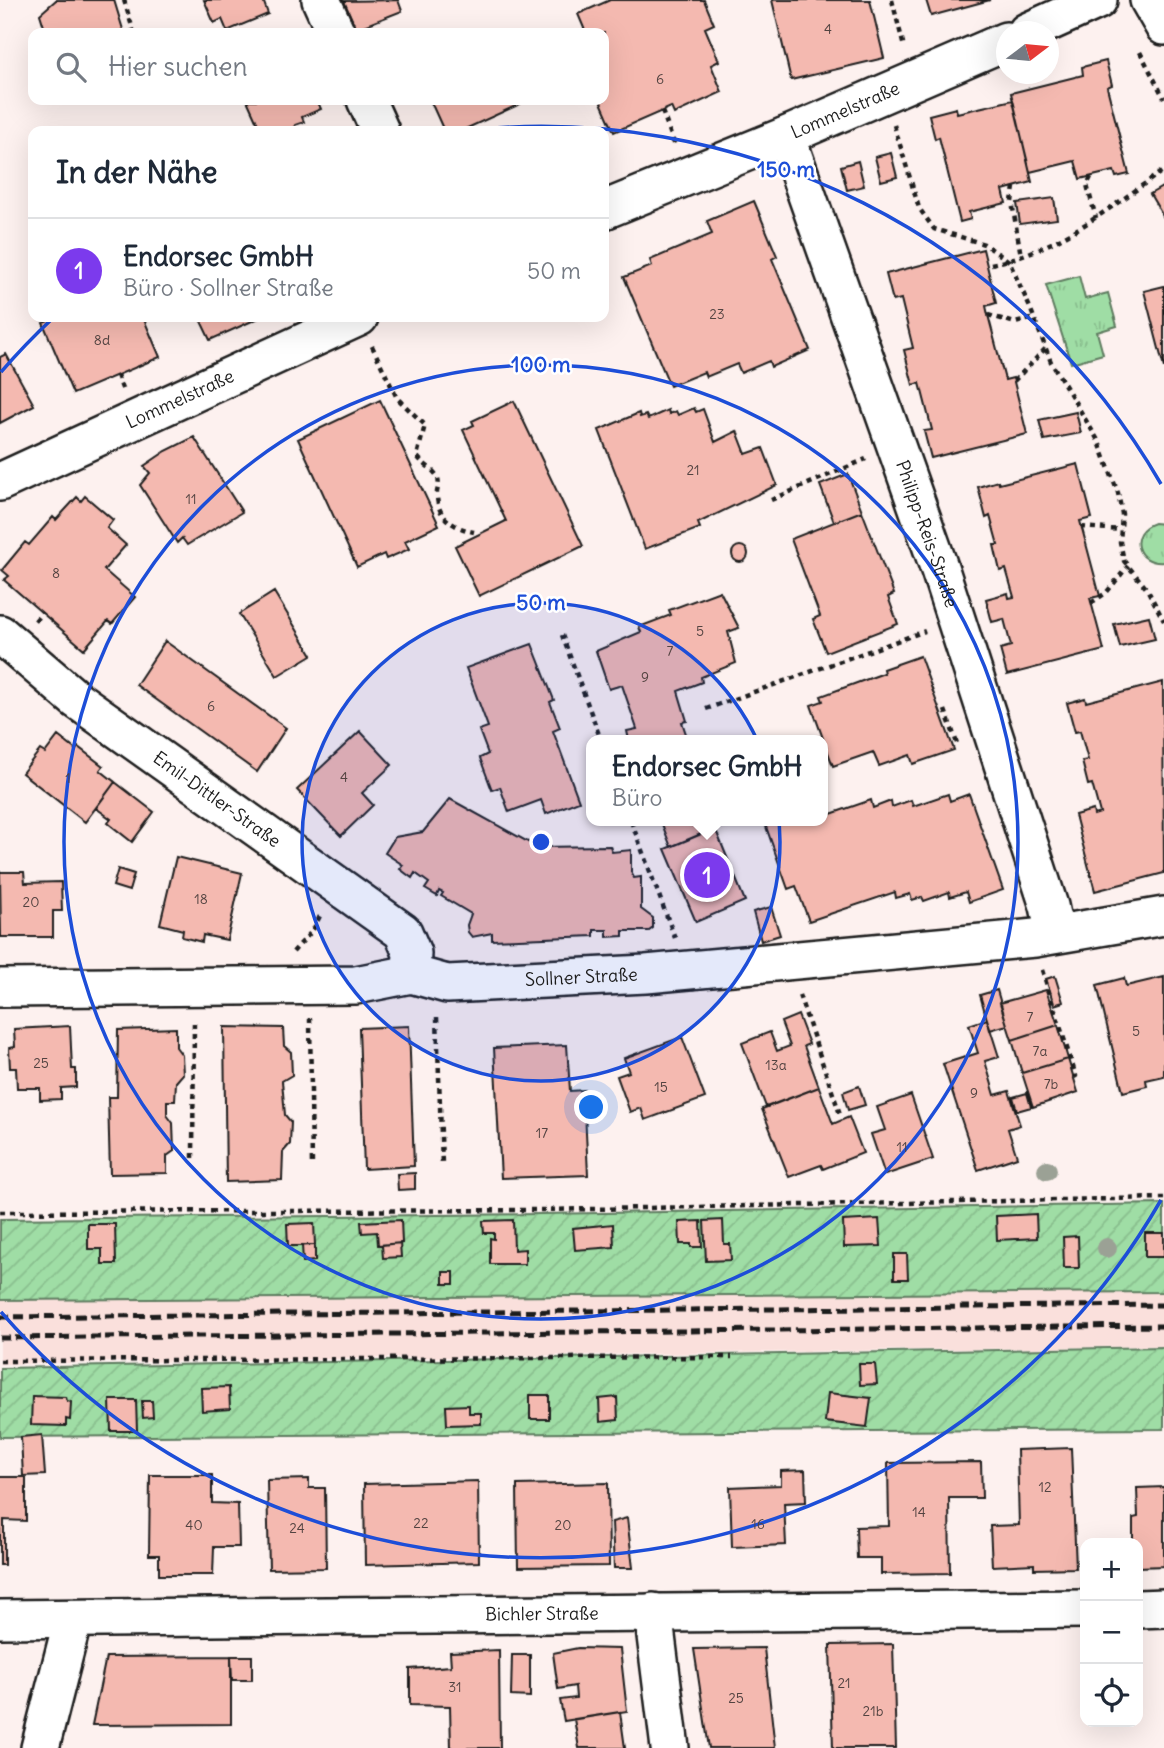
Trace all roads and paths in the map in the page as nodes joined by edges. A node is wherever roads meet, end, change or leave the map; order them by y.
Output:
1 (124, 0) edge
2 (321, 0) edge
3 (892, 0) edge
4 (1098, 0) edge
5 (1149, 0) edge
6 (1051, 21) edge
7 (1164, 26) edge
8 (132, 28) edge
9 (334, 28) edge
10 (996, 45) edge
11 (918, 80) junction
12 (884, 95) junction
13 (368, 105) edge
14 (662, 111) dead end
15 (378, 126) edge
16 (786, 136) junction
17 (676, 148) dead end
18 (1164, 170) edge
19 (1090, 177) dead end
20 (1014, 187) dead end
21 (609, 208) edge
22 (1096, 218) junction
23 (1021, 256) junction
24 (1009, 261) junction
25 (991, 264) dead end
26 (988, 315) dead end
27 (1035, 318) junction
28 (348, 322) edge
29 (361, 322) edge
30 (1046, 348) junction
31 (1014, 381) dead end
32 (896, 447) junction
33 (0, 482) edge
34 (771, 500) dead end
35 (1082, 527) dead end
36 (1121, 530) junction
37 (474, 532) dead end
38 (1128, 566) junction
39 (1091, 603) dead end
40 (956, 620) junction
41 (1164, 621) edge
42 (0, 634) edge
43 (562, 635) dead end
44 (706, 709) dead end
45 (599, 735) edge
46 (633, 826) edge
47 (335, 886) junction
48 (1164, 916) edge
49 (1045, 936) junction
50 (787, 961) junction
51 (687, 970) junction
52 (423, 978) junction
53 (262, 986) junction
54 (309, 986) junction
55 (194, 987) junction
56 (0, 988) edge
57 (1074, 1077) dead end
58 (840, 1114) dead end
59 (193, 1157) dead end
60 (442, 1165) dead end
61 (312, 1167) dead end
62 (1164, 1198) edge
63 (0, 1212) edge
64 (732, 1357) dead end
65 (0, 1361) edge
66 (1164, 1608) edge
67 (1080, 1609) edge
68 (1143, 1609) edge
69 (653, 1612) junction
70 (0, 1619) edge
71 (73, 1619) junction
72 (40, 1748) edge
73 (670, 1748) edge

1 - 8 path
2 - 9 street
3 - 11 path
4 - 6 street
5 - 7 street
10 - 11 street, Lommelstraße
11 - 12 street, Lommelstraße
12 - 16 street, Lommelstraße
12 - 24 path
13 - 15 street
14 - 17 path
16 - 21 street, Lommelstraße
16 - 32 street, Philipp-Reis-Straße
18 - 22 path
19 - 22 path
20 - 23 path
22 - 23 path
23 - 24 path
24 - 25 path
24 - 27 path
26 - 27 path
27 - 30 path
28 - 33 street, Lommelstraße
29 - 37 path
30 - 31 path
30 - 36 path
32 - 34 path
32 - 40 street, Philipp-Reis-Straße
35 - 36 path
36 - 38 path
38 - 39 path
38 - 41 path
40 - 44 path
40 - 49 street, Philipp-Reis-Straße
42 - 47 street, Emil-Dittler-Straße
43 - 45 path
46 - 51 path
47 - 52 street, Emil-Dittler-Straße
47 - 53 path
48 - 49 street, Sollner Straße
49 - 50 street, Sollner Straße
49 - 57 path
50 - 51 street, Sollner Straße
50 - 58 path
51 - 52 street, Sollner Straße
52 - 54 street, Sollner Straße
52 - 60 path
53 - 54 street, Sollner Straße
53 - 55 street, Sollner Straße
54 - 61 path
55 - 56 street, Sollner Straße
55 - 59 path
62 - 63 path
64 - 65 path
66 - 68 street
67 - 69 street, Bichler Straße
69 - 71 street, Bichler Straße
69 - 73 street
70 - 71 street, Bichler Straße
71 - 72 street

